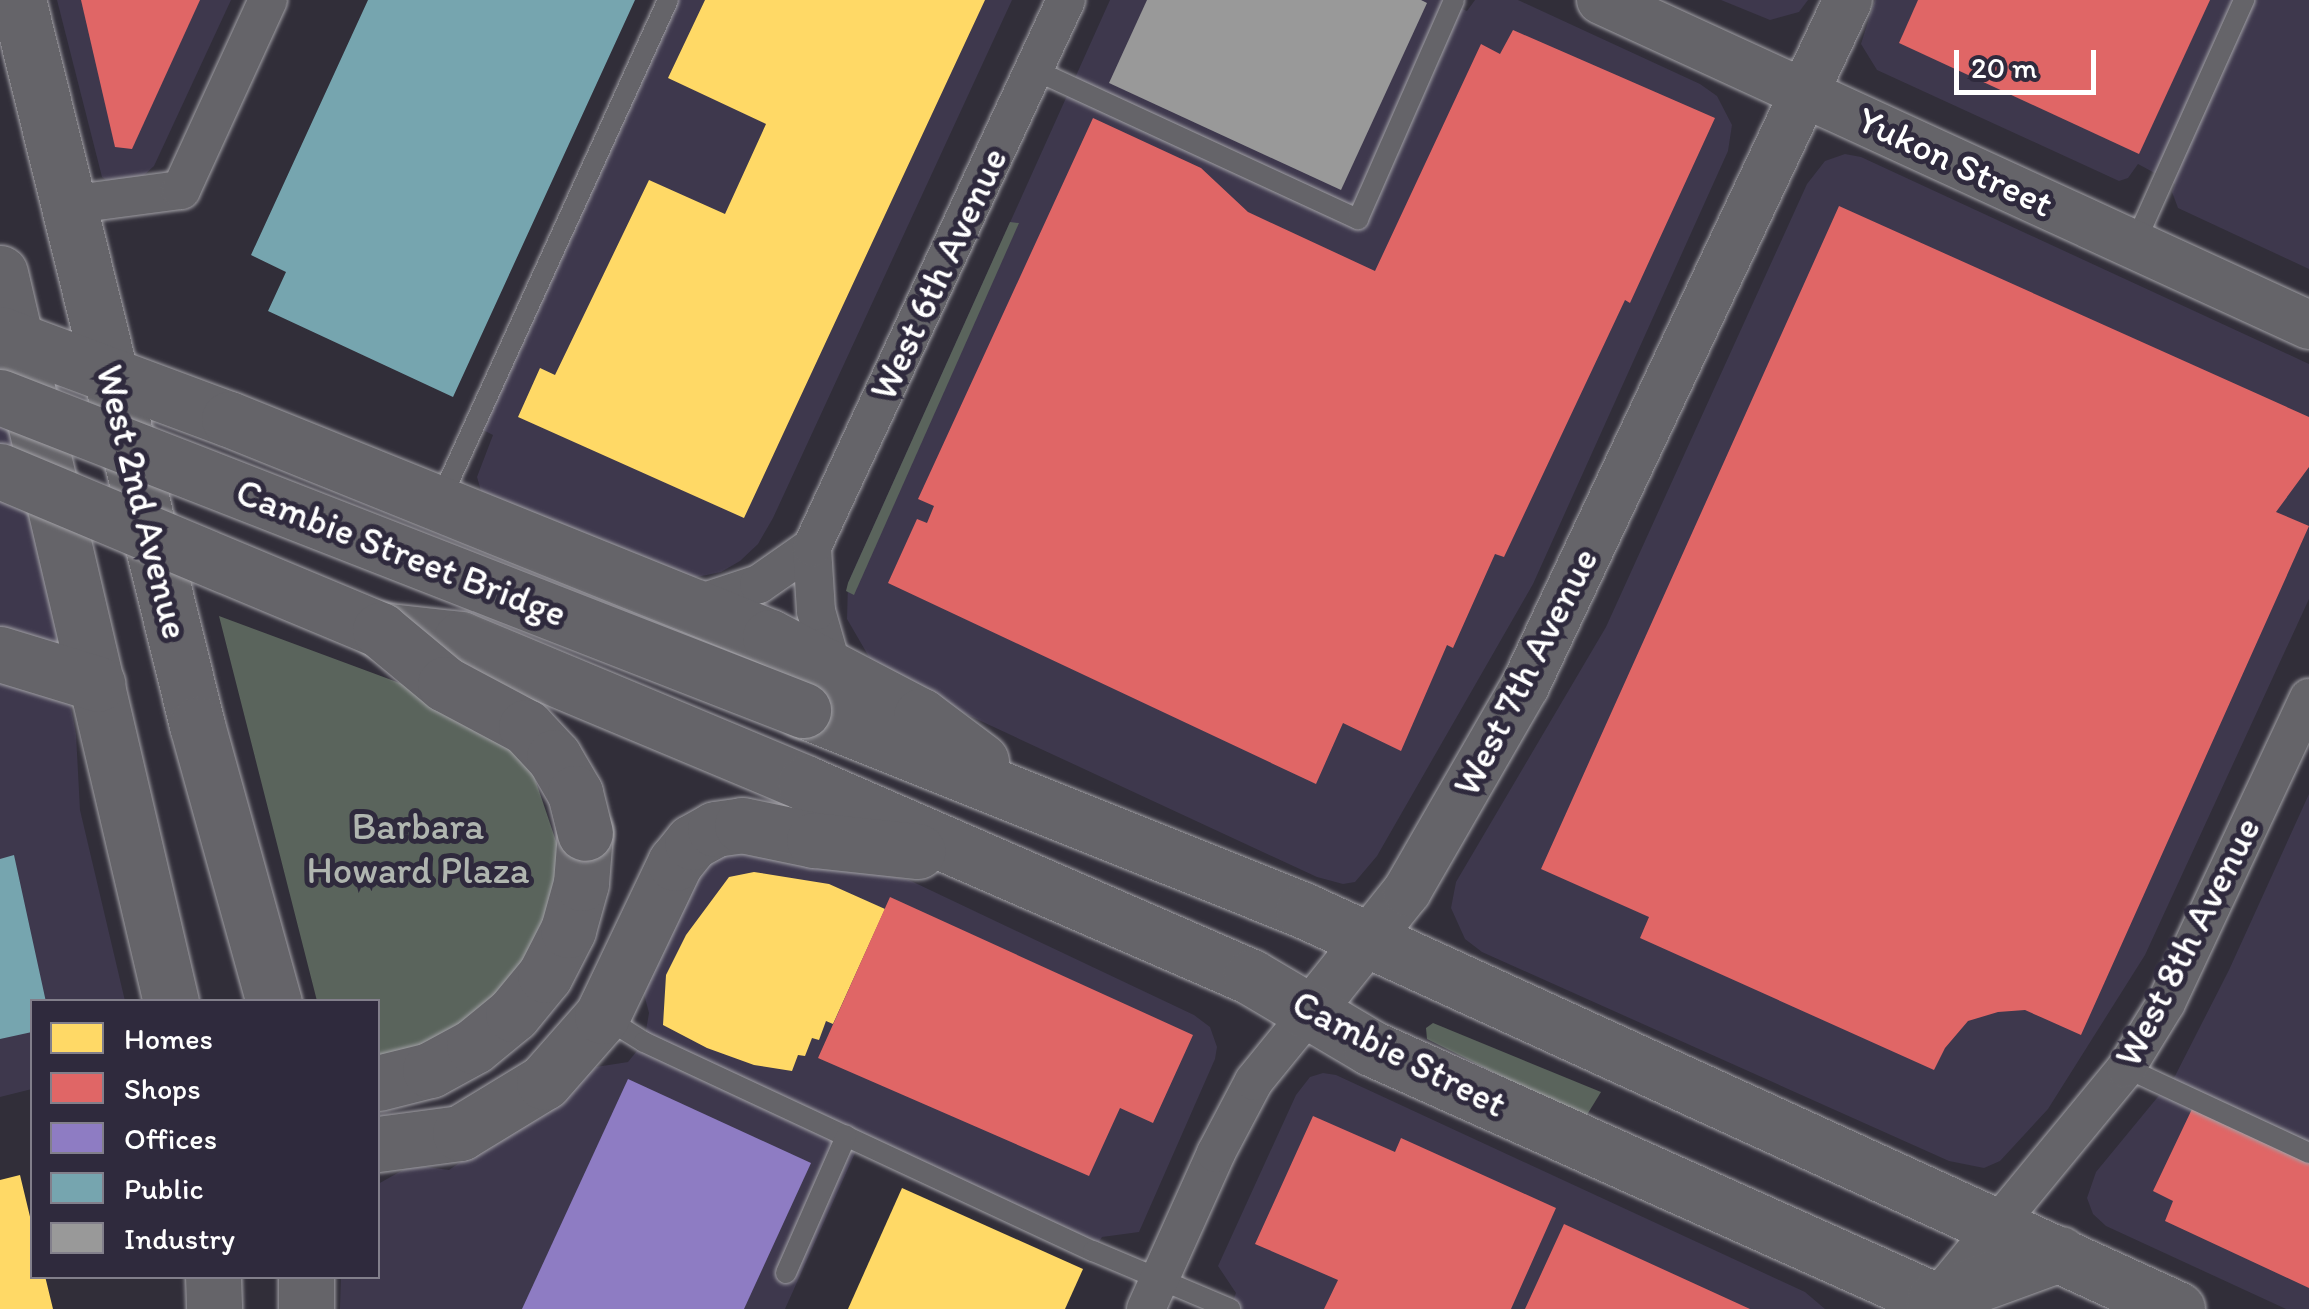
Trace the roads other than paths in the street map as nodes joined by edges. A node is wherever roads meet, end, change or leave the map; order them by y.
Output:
1 (18, 0) edge
2 (268, 0) edge
3 (668, 0) edge
4 (1066, 0) edge
5 (1454, 0) edge
6 (1602, 0) edge
7 (1848, 0) edge
8 (2244, 0) edge
9 (1035, 70) junction
10 (1806, 93) junction
11 (68, 205) junction
12 (2134, 245) junction
13 (0, 272) edge
14 (2309, 325) edge
15 (8, 337) edge
16 (112, 376) junction
17 (0, 397) edge
18 (0, 471) edge
19 (438, 504) junction
20 (812, 547) junction
21 (695, 605) junction
22 (380, 630) junction
23 (0, 654) edge
24 (98, 684) junction
25 (818, 688) junction
26 (2309, 698) edge
27 (741, 756) joint
28 (982, 861) junction
29 (1368, 940) junction
30 (170, 999) edge
31 (273, 999) edge
32 (1310, 1012) junction
33 (602, 1016) junction
34 (2126, 1068) junction
35 (380, 1082) edge
36 (846, 1136) junction
37 (380, 1144) edge
38 (2309, 1153) edge
39 (1998, 1226) junction
40 (2060, 1254) junction
41 (786, 1274) dead end
42 (213, 1279) edge
43 (306, 1279) edge
44 (1152, 1294) edge
45 (1931, 1305) edge
46 (214, 1309) edge
47 (306, 1309) edge
48 (1230, 1309) edge
49 (2177, 1309) edge

1 - 11 main road, West 2nd Avenue
2 - 11 street
3 - 19 lane
4 - 9 street, West 6th Avenue
5 - 9 lane
6 - 10 street, Yukon Street
7 - 10 street, West 7th Avenue
8 - 12 lane
9 - 20 street, West 6th Avenue
10 - 12 street, Yukon Street
10 - 29 street, West 7th Avenue
11 - 16 main road, West 2nd Avenue
12 - 14 street, Yukon Street
13 - 15 main road
15 - 16 main road
15 - 24 main road
16 - 19 main road
16 - 31 main road, West 2nd Avenue
17 - 25 main road, Cambie Street Bridge, bridge
18 - 22 main road, Cambie Street Bridge, bridge
19 - 21 main road
20 - 21 street
20 - 25 street, West 6th Avenue
21 - 25 main road
22 - 27 main road, Cambie Street Bridge
22 - 35 main road, bridge
23 - 24 main road
24 - 30 main road
25 - 29 main road
26 - 34 street, West 8th Avenue
27 - 28 main road, Cambie Street
28 - 32 main road, Cambie Street
28 - 33 main road
29 - 32 street, West 7th Avenue
29 - 39 main road
32 - 44 street, West 7th Avenue
32 - 45 main road, Cambie Street
33 - 36 lane
33 - 37 main road
34 - 38 lane
34 - 39 street, West 8th Avenue
36 - 41 lane
36 - 44 lane
39 - 40 main road
39 - 45 street, West 8th Avenue
40 - 45 main road
40 - 49 main road
42 - 46 main road
43 - 47 main road
44 - 48 lane

